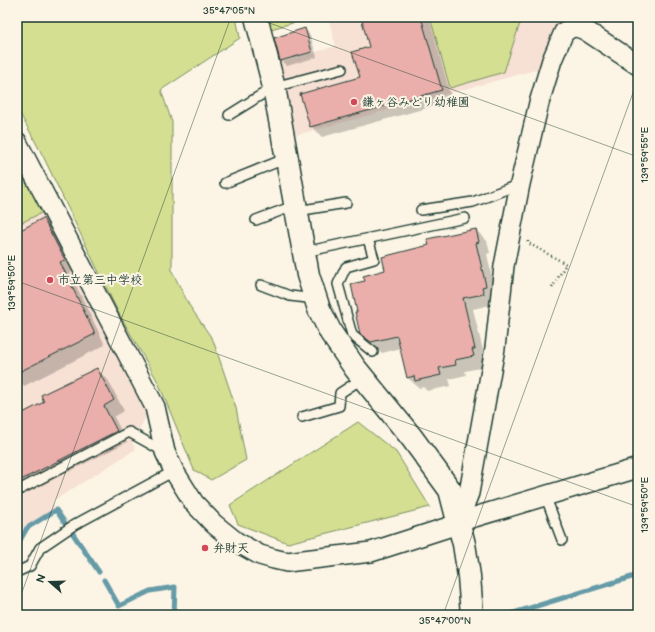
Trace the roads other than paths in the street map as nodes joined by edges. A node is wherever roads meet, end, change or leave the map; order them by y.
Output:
1 (256, 17) edge
2 (638, 65) edge
3 (342, 69) dead end
4 (274, 87) junction
5 (229, 115) dead end
6 (17, 142) edge
7 (287, 158) junction
8 (225, 183) dead end
9 (520, 184) junction
10 (346, 203) dead end
11 (296, 208) junction
12 (421, 210) dead end
13 (465, 218) dead end
14 (256, 220) dead end
15 (368, 239) junction
16 (304, 252) junction
17 (260, 285) dead end
18 (316, 299) junction
19 (373, 352) dead end
20 (363, 378) junction
21 (302, 417) dead end
22 (165, 452) junction
23 (638, 468) edge
24 (174, 470) junction
25 (17, 491) edge
26 (545, 495) junction
27 (458, 523) junction
28 (562, 540) dead end
29 (17, 572) edge
30 (472, 615) edge

1 - 4 street
2 - 9 street
3 - 4 lane
4 - 5 lane
4 - 7 street
6 - 22 street
7 - 8 lane
7 - 11 street
9 - 12 lane
9 - 27 street
10 - 11 lane
11 - 14 lane
11 - 16 street
13 - 15 lane
15 - 16 lane
15 - 19 lane
16 - 18 street
17 - 18 lane
18 - 20 street
20 - 21 lane
20 - 27 street
22 - 24 street
22 - 25 lane
23 - 26 street
24 - 27 street
24 - 29 lane
26 - 27 street
26 - 28 lane
27 - 30 street

